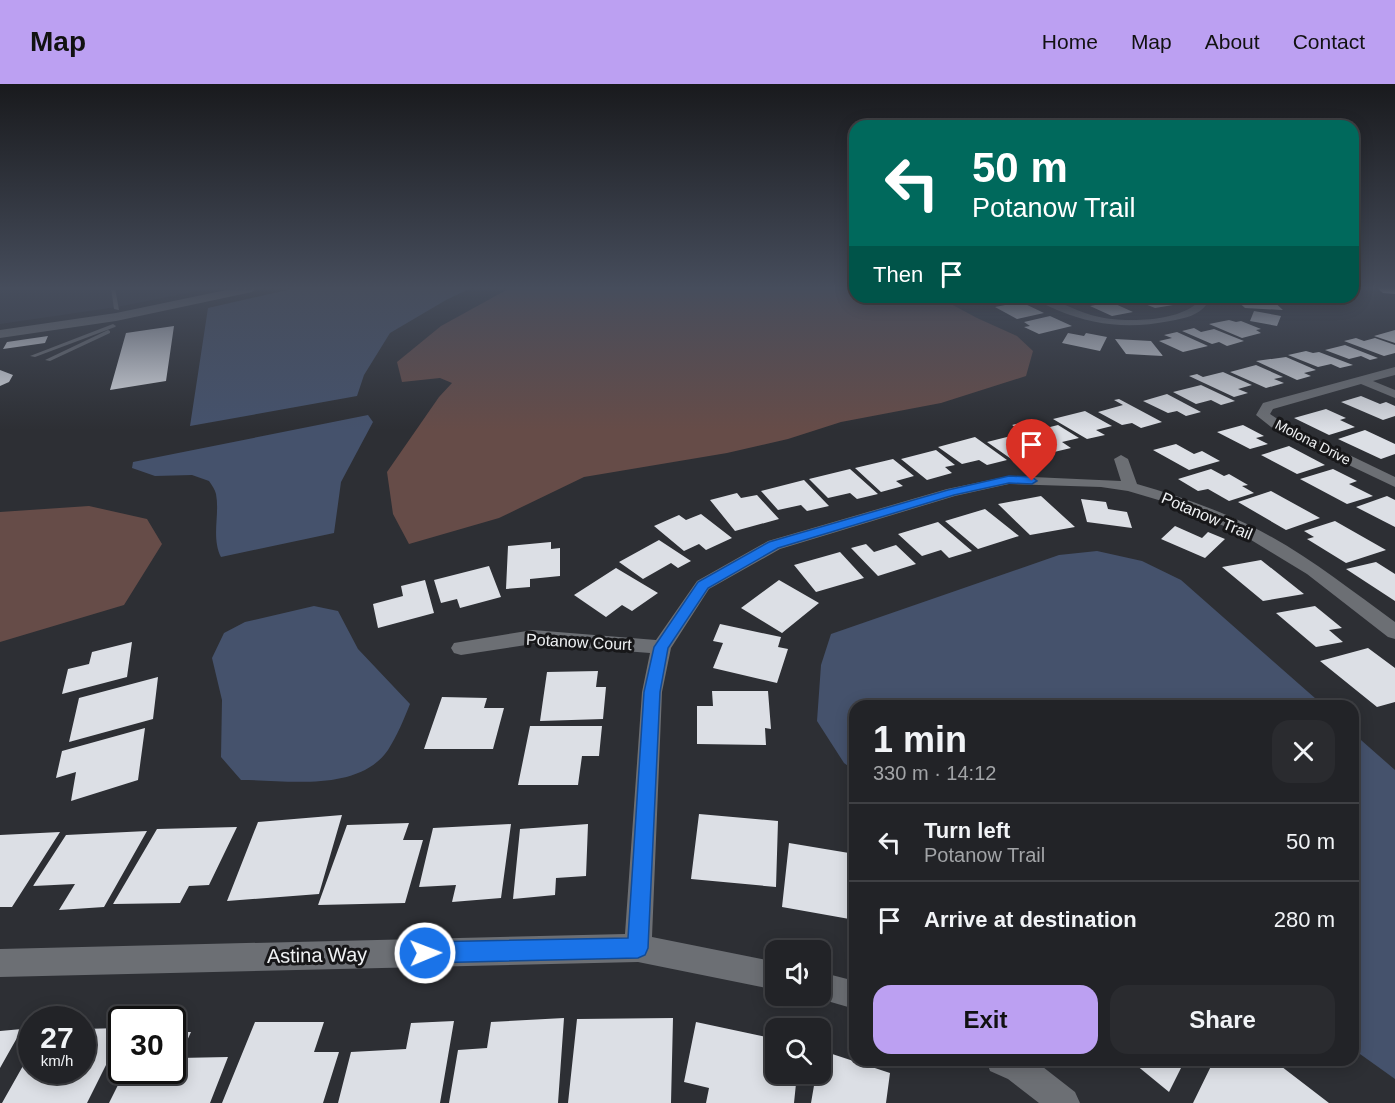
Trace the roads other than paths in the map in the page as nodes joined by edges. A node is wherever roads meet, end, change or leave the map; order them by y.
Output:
1 (82, 336) edge
2 (102, 336) edge
3 (64, 345) junction
4 (76, 349) junction
5 (33, 356) dead end
6 (48, 360) dead end
7 (1395, 371) edge
8 (1361, 380) junction
9 (1395, 394) edge
10 (1121, 459) dead end
11 (1395, 483) edge
12 (1130, 488) junction
13 (1395, 632) edge
14 (661, 647) junction
15 (461, 648) dead end
16 (638, 948) junction
17 (0, 963) edge
18 (765, 974) edge
19 (831, 989) edge
20 (849, 993) edge
21 (1014, 1066) edge
22 (1064, 1103) edge

1 - 3 lane
2 - 4 lane
3 - 4 lane
3 - 5 lane
4 - 6 lane
7 - 8 street, Molona Drive
8 - 9 street
8 - 11 street, Molona Drive
10 - 12 street
12 - 13 street, Potanow Trail
12 - 14 street, Potanow Trail
14 - 15 street, Potanow Court
14 - 16 street, Potanow Trail
16 - 17 street, Astina Way
16 - 18 street, Astina Way
19 - 20 street
21 - 22 street

